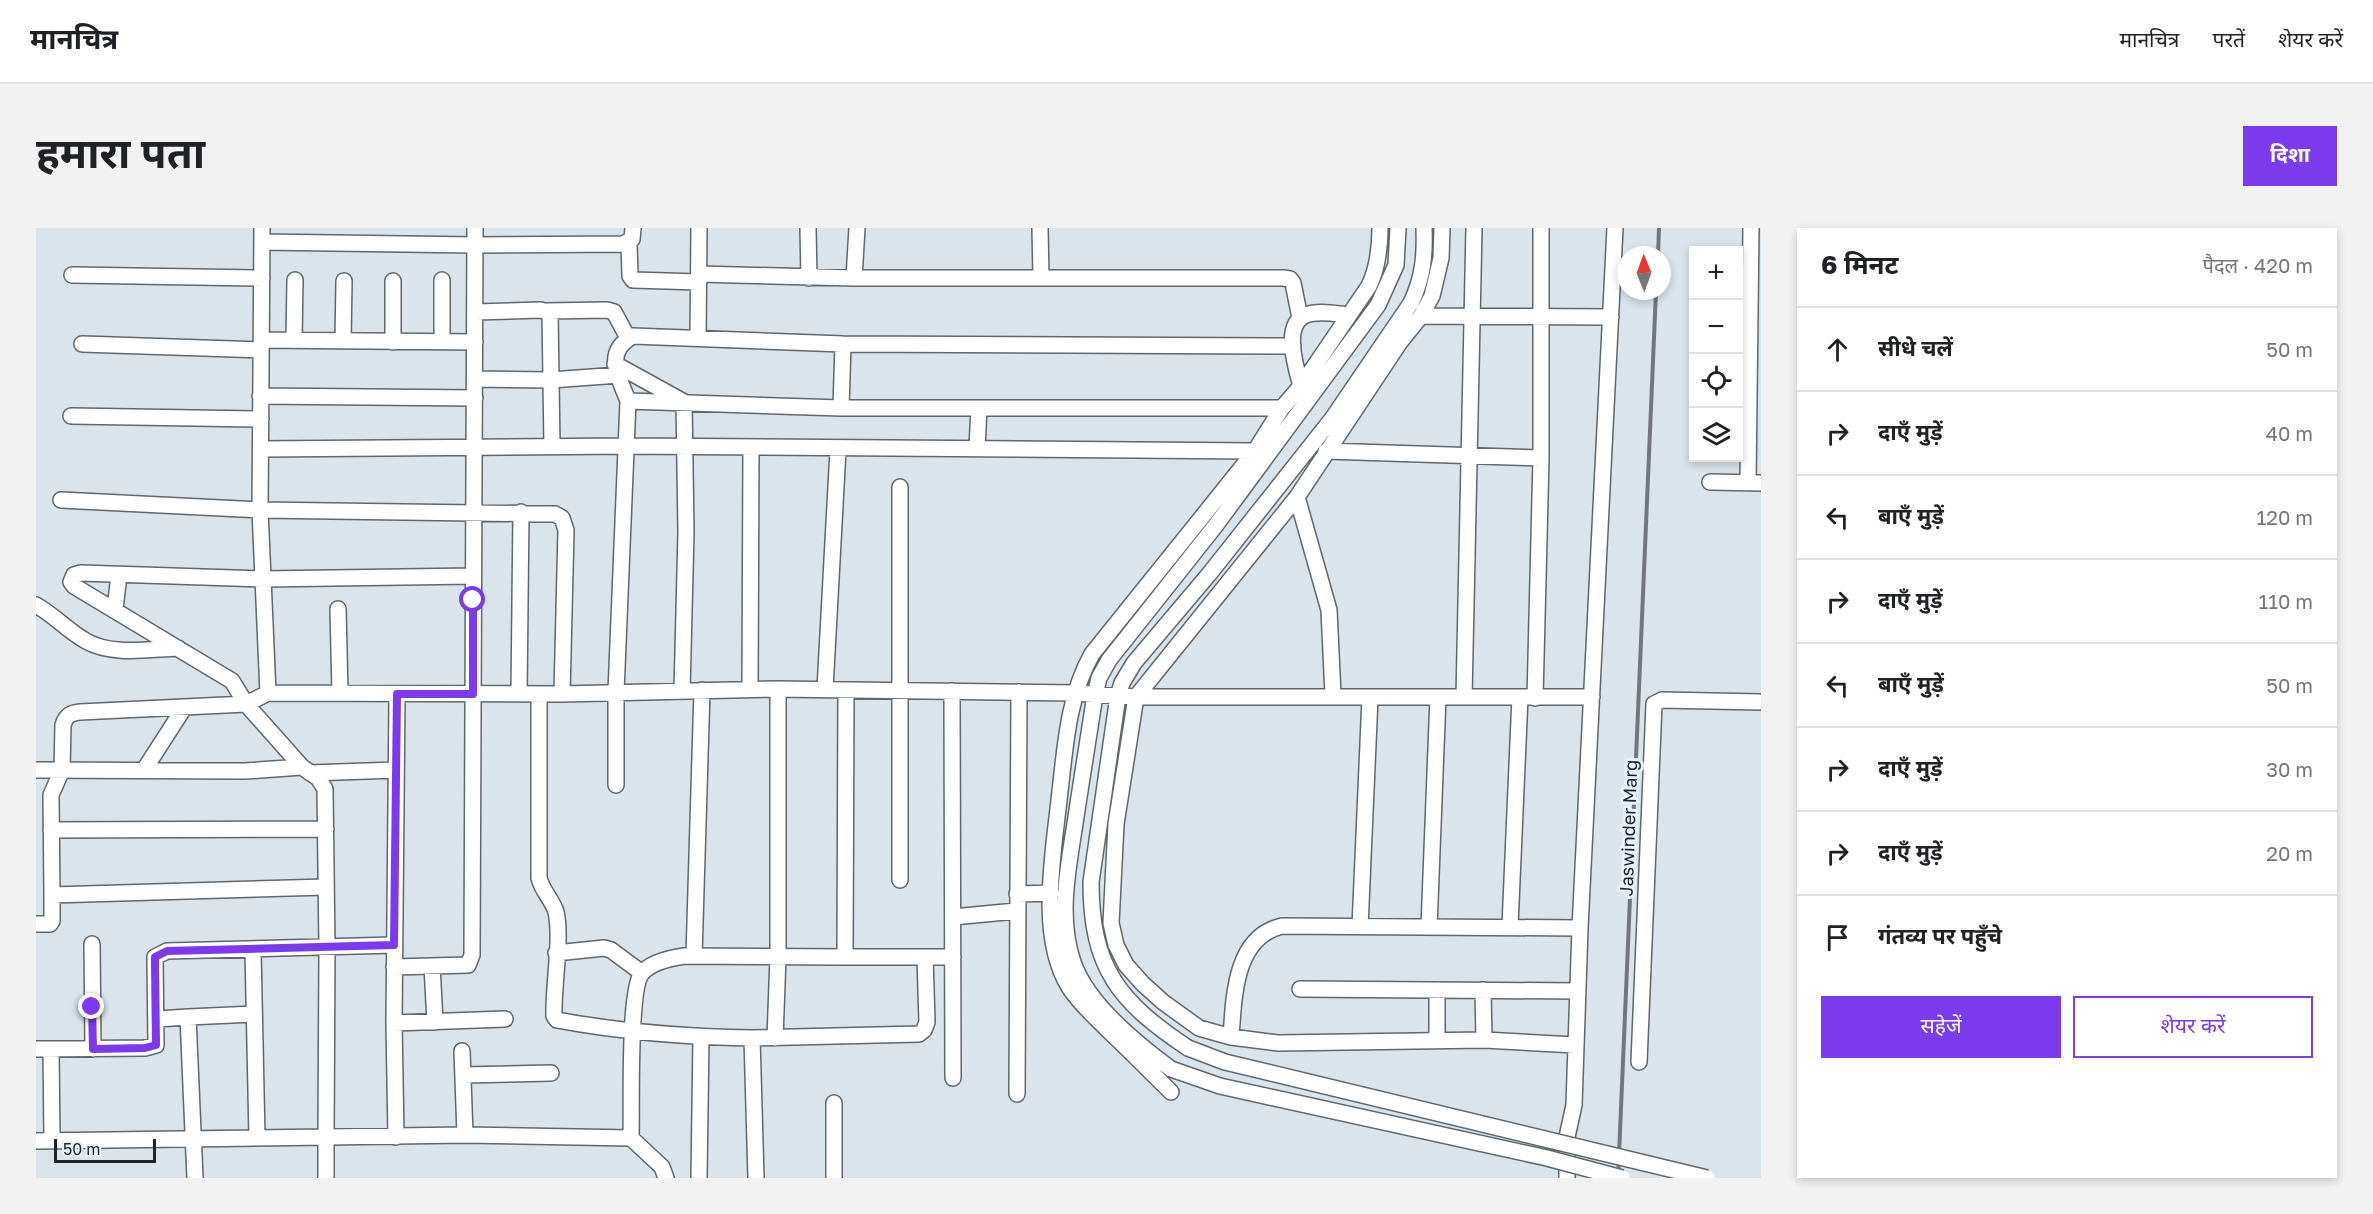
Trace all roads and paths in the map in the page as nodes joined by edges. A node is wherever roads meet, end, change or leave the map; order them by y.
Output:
1 (475, 228) edge
2 (699, 228) edge
3 (808, 228) edge
4 (857, 228) edge
5 (1040, 228) edge
6 (1380, 228) edge
7 (1398, 228) edge
8 (1424, 228) edge
9 (1442, 228) edge
10 (1474, 228) edge
11 (1541, 228) edge
12 (1615, 228) edge
13 (1751, 228) edge
14 (262, 235) edge
15 (631, 235) edge
16 (475, 245) junction
17 (72, 275) dead end
18 (1041, 277) junction
19 (262, 278) junction
20 (699, 278) junction
21 (809, 278) junction
22 (854, 278) junction
23 (295, 280) dead end
24 (442, 280) dead end
25 (344, 281) dead end
26 (393, 281) dead end
27 (546, 311) junction
28 (475, 312) junction
29 (1349, 315) junction
30 (1421, 316) junction
31 (1473, 316) junction
32 (1539, 317) junction
33 (1611, 317) junction
34 (1300, 318) junction
35 (628, 338) junction
36 (698, 338) junction
37 (294, 340) junction
38 (344, 341) junction
39 (393, 342) junction
40 (442, 342) junction
41 (475, 342) junction
42 (82, 344) dead end
43 (843, 344) junction
44 (261, 345) junction
45 (1293, 346) junction
46 (617, 370) junction
47 (475, 379) junction
48 (551, 380) junction
49 (1301, 386) junction
50 (260, 396) junction
51 (475, 398) junction
52 (628, 401) junction
53 (684, 402) junction
54 (841, 408) junction
55 (979, 408) junction
56 (1282, 408) junction
57 (71, 416) dead end
58 (261, 419) junction
59 (626, 446) junction
60 (552, 447) junction
61 (684, 447) junction
62 (474, 448) junction
63 (751, 448) junction
64 (977, 448) junction
65 (261, 449) junction
66 (838, 450) junction
67 (1255, 451) junction
68 (1326, 451) junction
69 (1470, 456) junction
70 (1541, 458) junction
71 (1710, 482) dead end
72 (1754, 483) edge
73 (900, 487) dead end
74 (1297, 497) junction
75 (61, 500) dead end
76 (260, 510) junction
77 (475, 512) junction
78 (520, 512) junction
79 (120, 575) junction
80 (473, 576) junction
81 (262, 579) junction
82 (36, 605) edge
83 (115, 609) junction
84 (338, 609) dead end
85 (178, 648) junction
86 (750, 689) junction
87 (778, 689) junction
88 (825, 689) junction
89 (702, 690) junction
90 (846, 690) junction
91 (898, 690) junction
92 (682, 691) junction
93 (952, 691) junction
94 (616, 692) junction
95 (1019, 692) junction
96 (268, 693) junction
97 (340, 693) junction
98 (1075, 693) junction
99 (397, 694) junction
100 (473, 694) junction
101 (519, 694) junction
102 (539, 694) junction
103 (562, 694) junction
104 (1095, 695) junction
105 (1333, 695) junction
106 (1118, 696) junction
107 (1136, 697) junction
108 (1527, 697) junction
109 (1592, 697) junction
110 (1370, 698) junction
111 (1438, 698) junction
112 (1464, 698) junction
113 (1761, 702) edge
114 (246, 704) junction
115 (184, 708) junction
116 (36, 770) edge
117 (62, 770) junction
118 (144, 770) junction
119 (306, 770) junction
120 (396, 770) junction
121 (616, 785) dead end
122 (326, 829) junction
123 (51, 830) junction
124 (900, 880) dead end
125 (326, 887) junction
126 (1051, 893) junction
127 (52, 894) junction
128 (1017, 894) junction
129 (1017, 911) junction
130 (953, 917) junction
131 (36, 924) edge
132 (1510, 926) junction
133 (1360, 927) junction
134 (1429, 927) junction
135 (1580, 928) junction
136 (92, 944) dead end
137 (394, 945) junction
138 (327, 949) junction
139 (253, 950) junction
140 (556, 953) junction
141 (694, 956) junction
142 (778, 957) junction
143 (845, 957) junction
144 (925, 957) junction
145 (953, 957) junction
146 (432, 966) junction
147 (394, 967) junction
148 (642, 973) junction
149 (1300, 989) dead end
150 (1437, 990) junction
151 (1483, 990) junction
152 (1578, 991) junction
153 (254, 1014) junction
154 (188, 1017) junction
155 (157, 1019) junction
156 (505, 1019) dead end
157 (435, 1022) junction
158 (393, 1023) junction
159 (633, 1031) junction
160 (701, 1037) junction
161 (1231, 1037) junction
162 (752, 1038) junction
163 (774, 1038) junction
164 (1484, 1040) junction
165 (1437, 1041) junction
166 (1575, 1045) junction
167 (43, 1049) edge
168 (93, 1049) junction
169 (462, 1051) dead end
170 (1639, 1062) dead end
171 (551, 1073) dead end
172 (463, 1076) junction
173 (953, 1078) dead end
174 (1171, 1092) dead end
175 (1017, 1094) dead end
176 (834, 1103) dead end
177 (465, 1135) junction
178 (326, 1137) junction
179 (396, 1137) junction
180 (257, 1138) junction
181 (631, 1138) junction
182 (192, 1139) junction
183 (52, 1140) junction
184 (36, 1141) edge
185 (195, 1178) edge
186 (326, 1178) edge
187 (666, 1178) edge
188 (699, 1178) edge
189 (756, 1178) edge
190 (834, 1178) edge
191 (1567, 1178) edge
192 (1622, 1178) edge
193 (1707, 1178) edge

1 - 16 street
2 - 20 street
3 - 21 street
4 - 22 street
5 - 18 street
6 - 29 street
7 - 104 street
8 - 106 street
9 - 30 street
10 - 31 street
11 - 32 street
12 - 33 street
13 - 72 street
14 - 16 street
14 - 19 street
15 - 16 street
15 - 20 street
16 - 28 street
17 - 19 street
18 - 22 street
18 - 34 street
19 - 44 street
20 - 21 street
20 - 36 street
21 - 22 street
23 - 37 street
24 - 40 street
25 - 38 street
26 - 39 street
27 - 28 street
27 - 35 street
27 - 48 street
28 - 41 street
29 - 34 street
29 - 49 street
30 - 31 street
30 - 68 street
31 - 32 street
31 - 69 street
32 - 33 street
32 - 70 street
33 - 109 street
34 - 45 street
35 - 36 street
35 - 46 street
36 - 43 street
37 - 38 street
37 - 44 street
38 - 39 street
39 - 40 street
40 - 41 street
41 - 47 street
42 - 44 street
43 - 45 street
43 - 54 street
44 - 50 street
45 - 49 street
46 - 48 street
46 - 52 street
46 - 53 street
47 - 48 street
47 - 51 street
48 - 60 street
49 - 56 street
50 - 51 street
50 - 58 street
51 - 62 street
52 - 53 street
52 - 59 street
53 - 54 street
53 - 61 street
54 - 55 street
55 - 56 street
55 - 64 street
56 - 67 street
57 - 58 street
58 - 65 street
59 - 60 street
59 - 61 street
59 - 94 street
60 - 62 street
61 - 63 street
61 - 92 street
62 - 65 street
62 - 77 street
63 - 66 street
63 - 86 street
64 - 66 street
64 - 67 street
65 - 76 street
66 - 88 street
67 - 98 street
68 - 69 street
68 - 74 street
69 - 70 street
69 - 112 street
70 - 108 street
71 - 72 street
73 - 91 street
74 - 105 street
74 - 107 street
75 - 76 street
76 - 77 street
76 - 81 street
77 - 78 street
77 - 80 street
78 - 101 street
78 - 103 street
79 - 81 street
79 - 83 street
79 - 83 street
80 - 81 street
80 - 100 street
81 - 96 street
82 - 85 street
83 - 85 street
84 - 97 street
85 - 114 street
86 - 87 street
86 - 89 street
87 - 88 street
87 - 142 street
88 - 90 street
89 - 92 street
89 - 141 street
90 - 91 street
90 - 143 street
91 - 93 street
91 - 124 street
92 - 94 street
93 - 95 street
93 - 130 street
94 - 103 street
94 - 121 street
95 - 98 street
95 - 128 street
96 - 97 street
96 - 114 street
97 - 99 street
98 - 104 street
98 - 126 street
99 - 100 street
99 - 120 street
100 - 101 street
100 - 146 street
101 - 102 street
102 - 103 street
102 - 140 street
104 - 106 street
104 - 192 street, bridge
105 - 107 street
105 - 110 street
106 - 107 street
106 - 193 street, bridge
107 - 161 street
108 - 109 street
108 - 112 street
108 - 132 street
109 - 135 street
110 - 111 street
110 - 133 street
111 - 112 street
111 - 134 street
113 - 170 street, Jaswinder Marg
114 - 115 street
114 - 119 street
115 - 117 street
115 - 118 street
116 - 117 street
117 - 118 street
117 - 123 street
118 - 119 street
119 - 120 street
119 - 122 street
120 - 137 street
122 - 123 street
122 - 125 street
123 - 127 street
125 - 127 street
125 - 138 street
126 - 128 street
126 - 174 street
127 - 131 street
128 - 129 street
129 - 130 street
129 - 175 street
130 - 145 street
132 - 134 street
132 - 135 street
133 - 134 street
133 - 161 street
135 - 152 street
136 - 168 street
137 - 138 street
137 - 147 street
138 - 139 street
138 - 178 street
139 - 153 street
139 - 155 street
140 - 148 street
140 - 159 street
141 - 142 street
141 - 148 street
142 - 143 street
142 - 163 street
143 - 144 street
144 - 145 street
144 - 163 street
145 - 173 street
146 - 147 street
146 - 157 street
147 - 158 street
148 - 159 street
149 - 150 street
150 - 151 street
150 - 165 street
151 - 152 street
151 - 164 street
152 - 166 street
153 - 154 street
153 - 180 street
154 - 155 street
154 - 182 street
155 - 168 street
156 - 157 street
157 - 158 street
158 - 179 street
159 - 160 street
159 - 181 street
160 - 162 street
160 - 188 street
161 - 165 street
162 - 163 street
162 - 189 street
164 - 165 street
164 - 166 street
166 - 191 street
167 - 168 street
167 - 183 street
169 - 172 street
171 - 172 street
172 - 177 street
176 - 190 street
177 - 179 street
177 - 181 street
178 - 179 street
178 - 180 street
178 - 186 street
180 - 182 street
181 - 187 street
182 - 183 street
182 - 185 street
183 - 184 street

